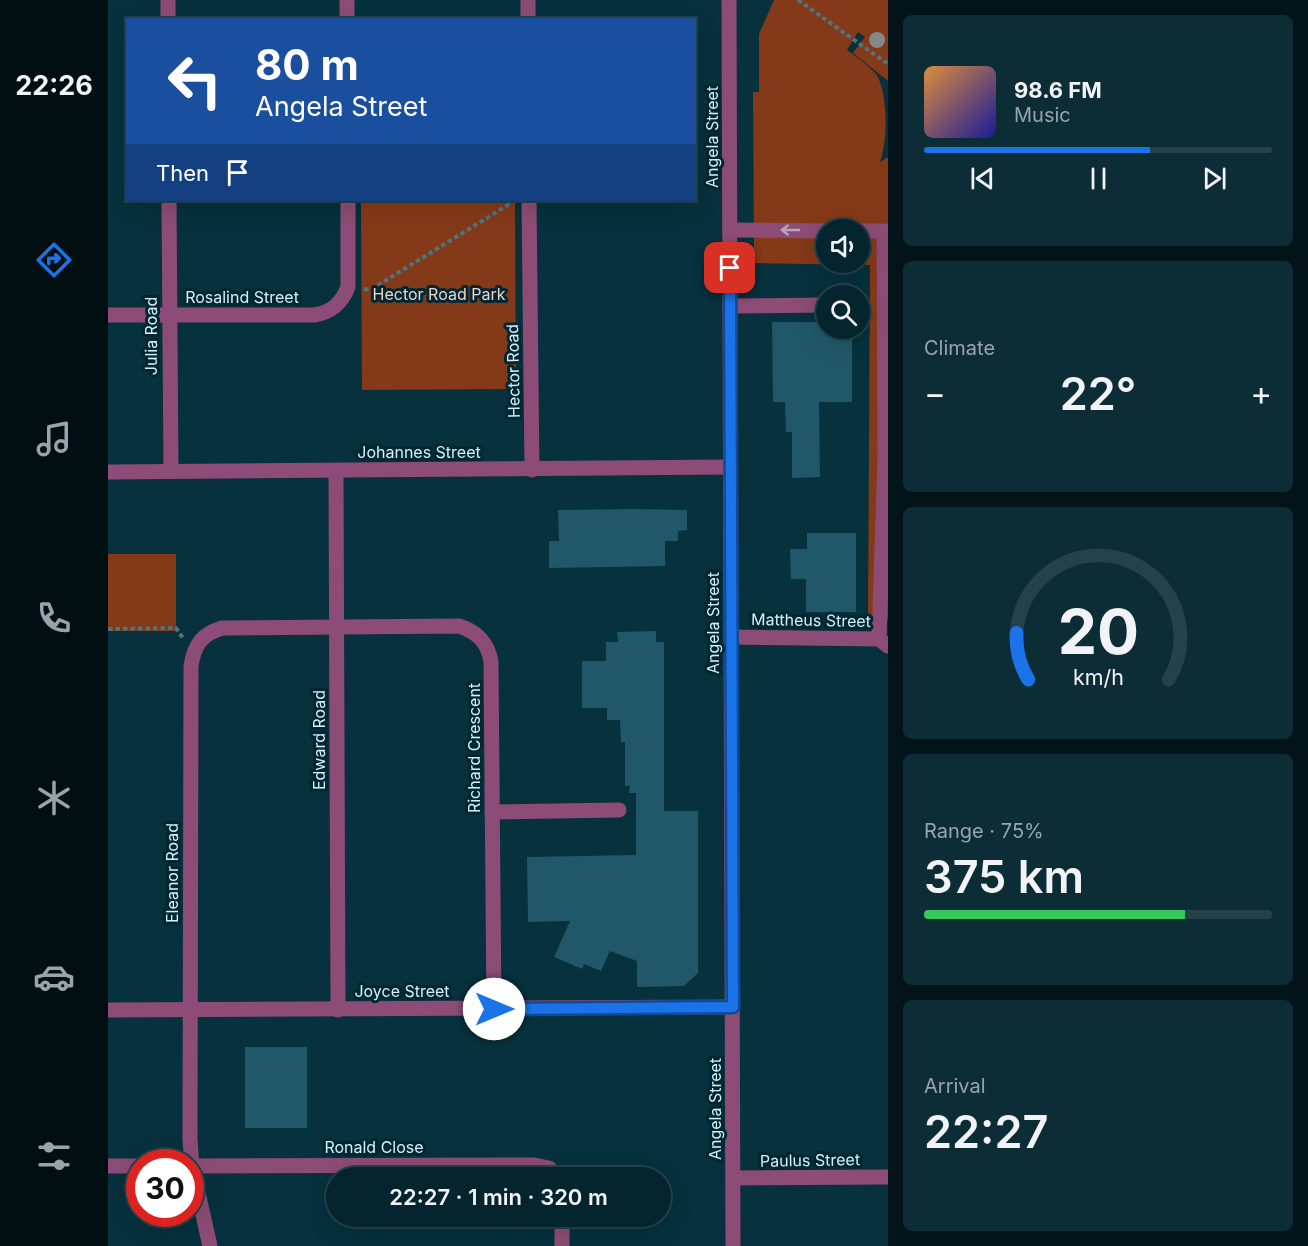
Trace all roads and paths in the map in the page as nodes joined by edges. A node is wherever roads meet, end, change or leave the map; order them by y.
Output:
1 (168, 0) edge
2 (347, 0) edge
3 (528, 0) edge
4 (729, 0) edge
5 (798, 0) edge
6 (168, 18) edge
7 (347, 18) edge
8 (528, 18) edge
9 (888, 64) edge
10 (169, 201) edge
11 (348, 201) edge
12 (529, 202) edge
13 (730, 230) junction
14 (816, 231) edge
15 (870, 231) edge
16 (348, 287) junction
17 (730, 306) junction
18 (816, 306) edge
19 (108, 315) edge
20 (169, 315) junction
21 (730, 467) junction
22 (532, 470) junction
23 (108, 471) edge
24 (171, 471) junction
25 (336, 471) junction
26 (885, 550) edge
27 (337, 627) junction
28 (108, 629) edge
29 (732, 637) junction
30 (884, 643) edge
31 (193, 652) junction
32 (619, 810) dead end
33 (492, 812) junction
34 (733, 1007) junction
35 (494, 1009) junction
36 (108, 1010) edge
37 (190, 1010) junction
38 (338, 1010) junction
39 (191, 1149) edge
40 (108, 1166) edge
41 (126, 1166) edge
42 (204, 1166) edge
43 (544, 1167) edge
44 (888, 1177) edge
45 (733, 1178) junction
46 (204, 1221) edge
47 (562, 1227) edge
48 (210, 1246) edge
49 (562, 1246) edge
50 (733, 1246) edge

1 - 6 street
2 - 7 street
3 - 8 street
4 - 13 street, Angela Street
5 - 9 path
10 - 20 street, Julia Road
11 - 16 street
12 - 16 path
12 - 22 street, Hector Road
14 -> 13 street
13 - 17 street, Angela Street
15 - 26 street
16 - 20 street, Rosalind Street
17 - 18 street
17 - 21 street, Angela Street
19 - 20 street, Rosalind Street
20 - 24 street, Julia Road
21 - 22 street, Johannes Street
21 - 29 street, Angela Street
22 - 25 street, Johannes Street
23 - 24 street, Johannes Street
24 - 25 street, Johannes Street
25 - 27 street, Edward Road
26 - 30 street
27 - 31 street
27 - 33 street, Richard Crescent
27 - 38 street, Edward Road
28 - 31 path
29 - 30 street, Mattheus Street
29 - 34 street, Angela Street
31 - 37 street, Eleanor Road
32 - 33 street
33 - 35 street, Richard Crescent
34 - 35 street, Joyce Street
34 - 45 street, Angela Street
35 - 38 street, Joyce Street
36 - 37 street, Joyce Street
37 - 38 street, Joyce Street
37 - 39 street, Eleanor Road
40 - 41 street
42 - 43 street, Ronald Close
44 - 45 street, Paulus Street
45 - 50 street, Angela Street
46 - 48 street, Eleanor Road
47 - 49 street

